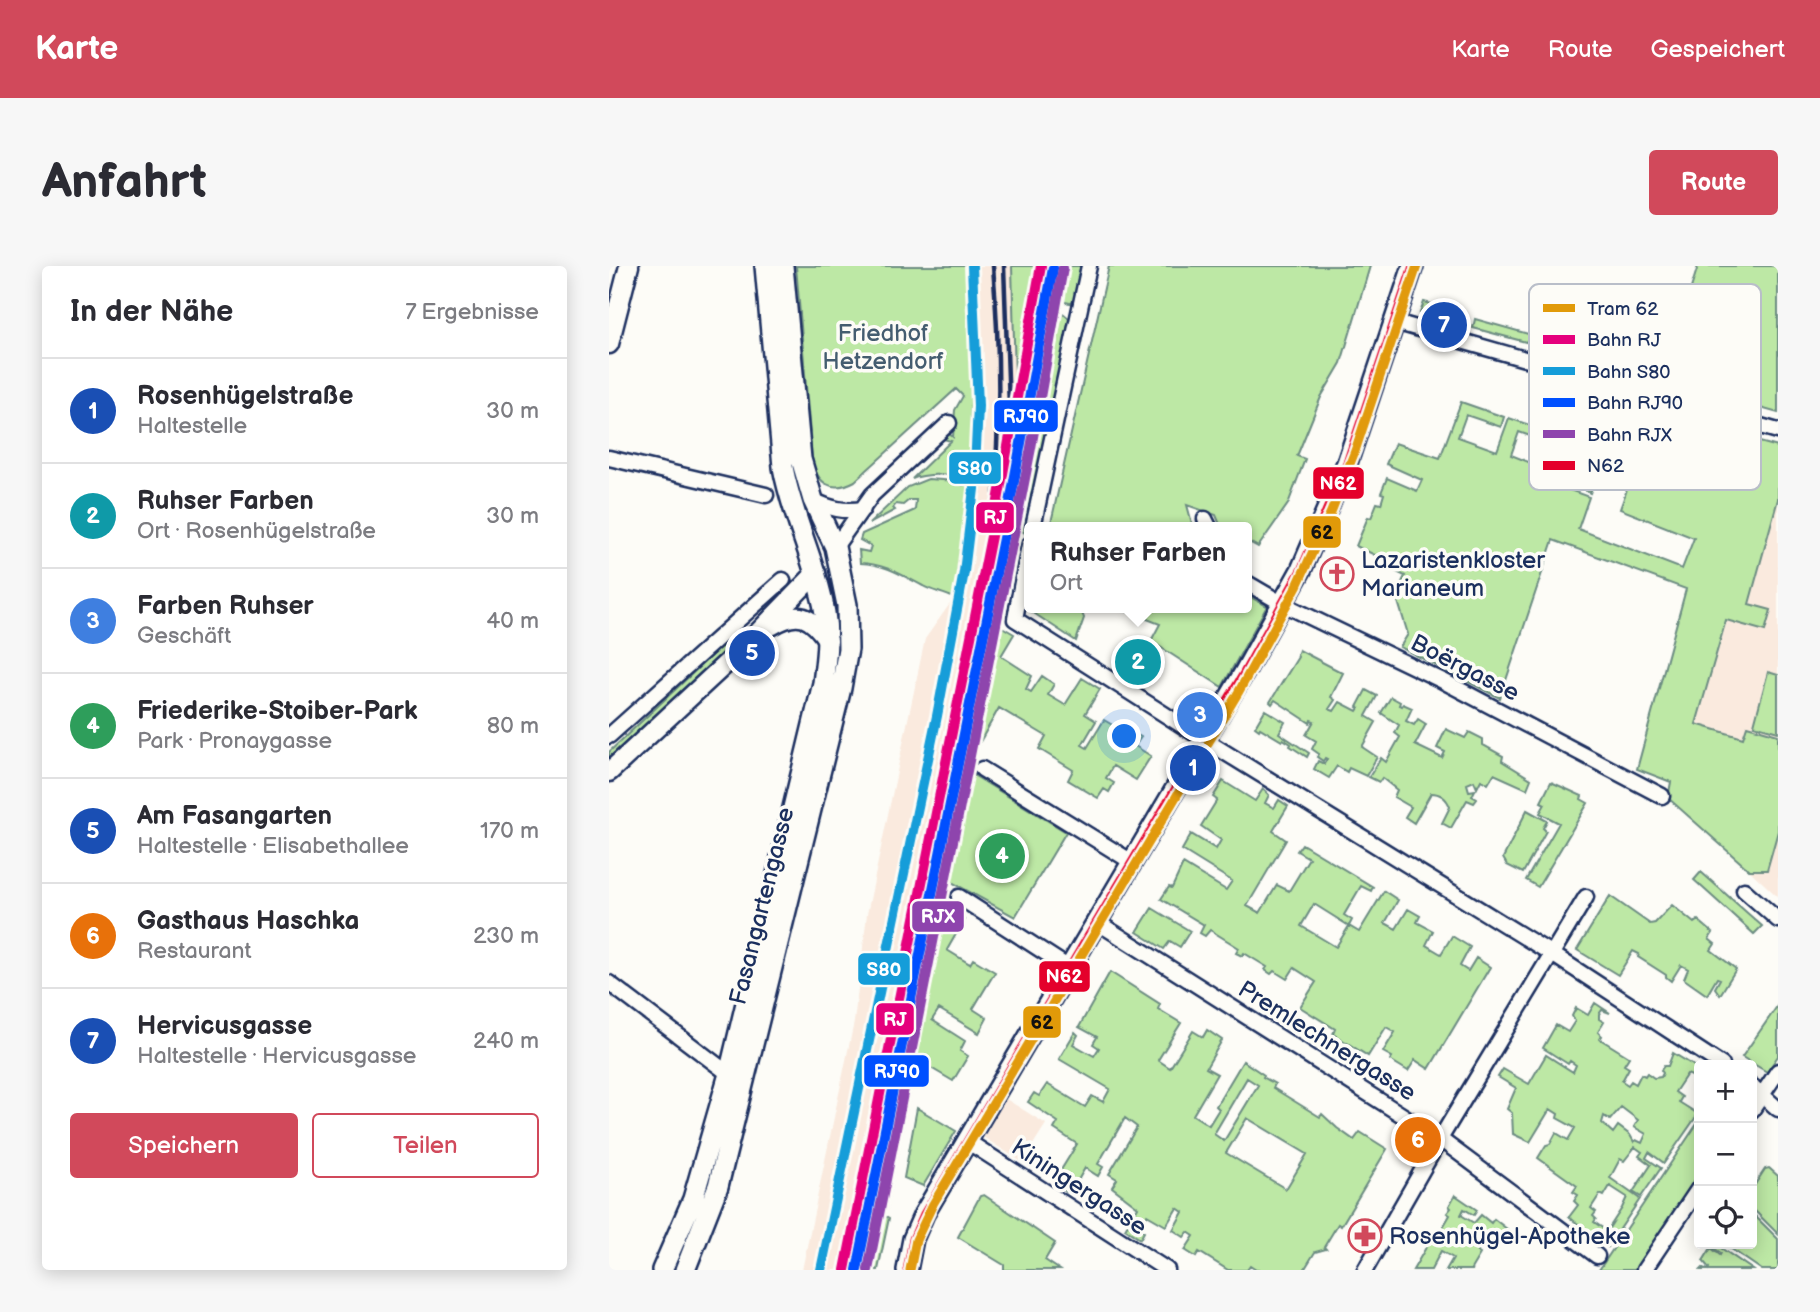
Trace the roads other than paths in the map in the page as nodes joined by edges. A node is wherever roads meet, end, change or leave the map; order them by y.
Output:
1 (629, 266) edge
2 (765, 266) edge
3 (783, 266) edge
4 (1089, 266) edge
5 (1413, 266) edge
6 (1395, 322) junction
7 (609, 344) edge
8 (1529, 360) edge
9 (949, 423) dead end
10 (1761, 426) edge
11 (1778, 431) edge
12 (609, 458) edge
13 (766, 495) dead end
14 (813, 500) junction
15 (863, 509) junction
16 (1034, 522) edge
17 (835, 548) junction
18 (816, 573) junction
19 (1024, 575) edge
20 (782, 580) dead end
21 (1252, 586) edge
22 (1283, 604) junction
23 (728, 631) junction
24 (756, 635) junction
25 (828, 641) junction
26 (609, 736) edge
27 (1204, 740) junction
28 (982, 769) dead end
29 (609, 772) edge
30 (1662, 796) dead end
31 (1132, 862) junction
32 (1744, 890) dead end
33 (959, 897) dead end
34 (1586, 897) dead end
35 (1778, 920) edge
36 (1097, 922) junction
37 (1552, 954) junction
38 (1069, 968) junction
39 (609, 983) edge
40 (1713, 1060) edge
41 (1778, 1071) edge
42 (729, 1074) junction
43 (1757, 1090) edge
44 (1778, 1109) edge
45 (1440, 1139) junction
46 (967, 1142) junction
47 (1694, 1195) edge
48 (1597, 1256) dead end
49 (663, 1270) edge
50 (685, 1270) edge
51 (907, 1270) edge
52 (1167, 1270) edge
53 (1365, 1270) edge
54 (1644, 1270) edge

1 - 7 street
2 - 18 main road, Fasangartengasse
3 - 14 main road, Fasangartengasse
4 - 16 street
5 - 6 main road
6 - 8 street
6 - 22 main road
9 - 15 street
10 - 11 street
12 - 13 street
14 - 15 street
14 - 17 main road, Fasangartengasse
15 - 17 street
17 - 18 main road
17 - 50 main road, Fasangartengasse
18 - 24 street
18 - 25 main road, Fasangartengasse
19 - 27 street
20 - 23 street
21 - 22 street, Boërgasse
22 - 27 main road
22 - 30 street, Boërgasse
23 - 24 street
23 - 26 street
24 - 25 street
24 - 29 street
25 - 42 main road, Fasangartengasse
27 - 31 main road
27 - 37 street
28 - 31 street
31 - 36 main road
32 - 35 street
33 - 38 street
34 - 37 street
36 - 38 main road
36 - 45 street, Premlechnergasse
37 - 40 street
37 - 45 street
38 - 46 main road
39 - 42 street
41 - 43 street
42 - 49 main road, Fasangartengasse
43 - 44 street
45 - 48 street, Premlechnergasse
45 - 53 street
46 - 51 main road
46 - 52 street, Kiningergasse
47 - 54 street

